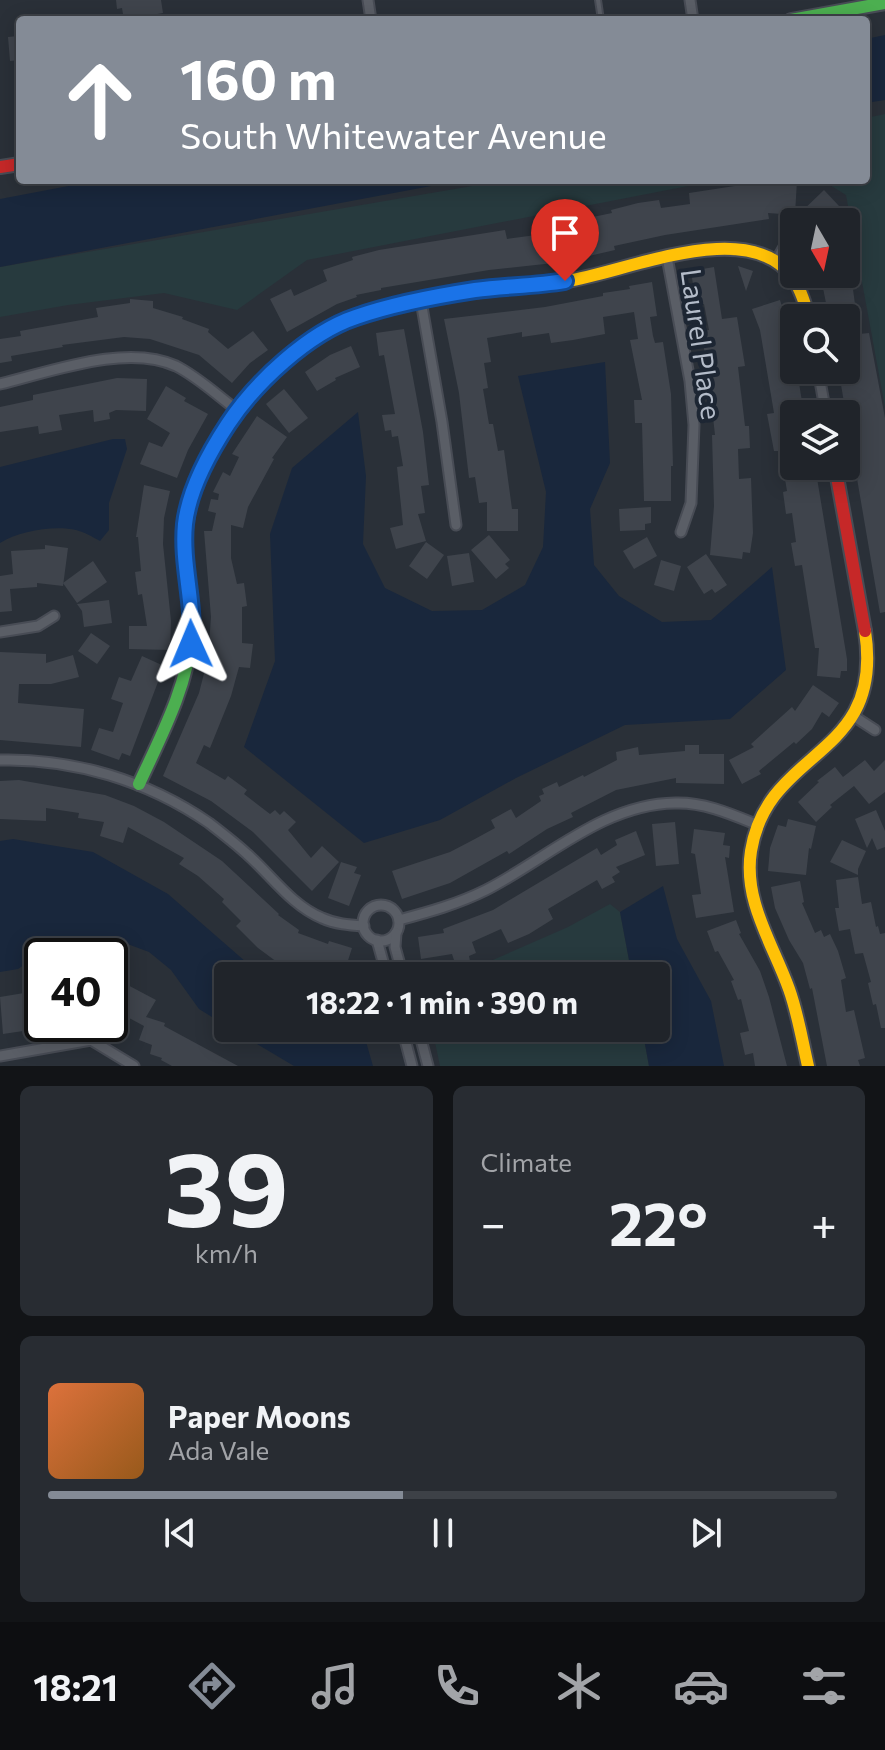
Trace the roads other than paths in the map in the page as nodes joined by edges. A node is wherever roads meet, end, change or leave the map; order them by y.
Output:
1 (885, 3) edge
2 (813, 16) edge
3 (780, 254) edge
4 (667, 257) junction
5 (776, 261) junction
6 (421, 301) junction
7 (805, 304) edge
8 (0, 384) edge
9 (237, 410) junction
10 (838, 480) edge
11 (456, 525) dead end
12 (681, 532) dead end
13 (54, 616) dead end
14 (0, 632) edge
15 (855, 717) junction
16 (875, 730) dead end
17 (0, 760) edge
18 (139, 784) junction
19 (758, 825) junction
20 (399, 920) junction
21 (364, 926) junction
22 (396, 933) junction
23 (377, 940) junction
24 (383, 962) edge
25 (399, 962) edge
26 (406, 1042) edge
27 (422, 1042) edge
28 (0, 1056) edge
29 (134, 1066) edge
30 (412, 1066) edge
31 (428, 1066) edge
32 (808, 1066) edge

1 - 2 street
3 - 5 street
4 - 5 street
4 - 6 street
4 - 12 street, Laurel Place
5 - 7 street
6 - 9 street
6 - 11 street
8 - 9 street
9 - 18 street
10 - 15 street
13 - 14 street
15 - 16 street
15 - 19 street
17 - 18 street
18 - 21 street
19 - 20 street
19 - 32 street
20 - 21 street
20 - 22 street
21 - 23 street
22 - 23 street
22 - 25 street
23 - 24 street
26 - 30 street
27 - 31 street
28 - 29 street

